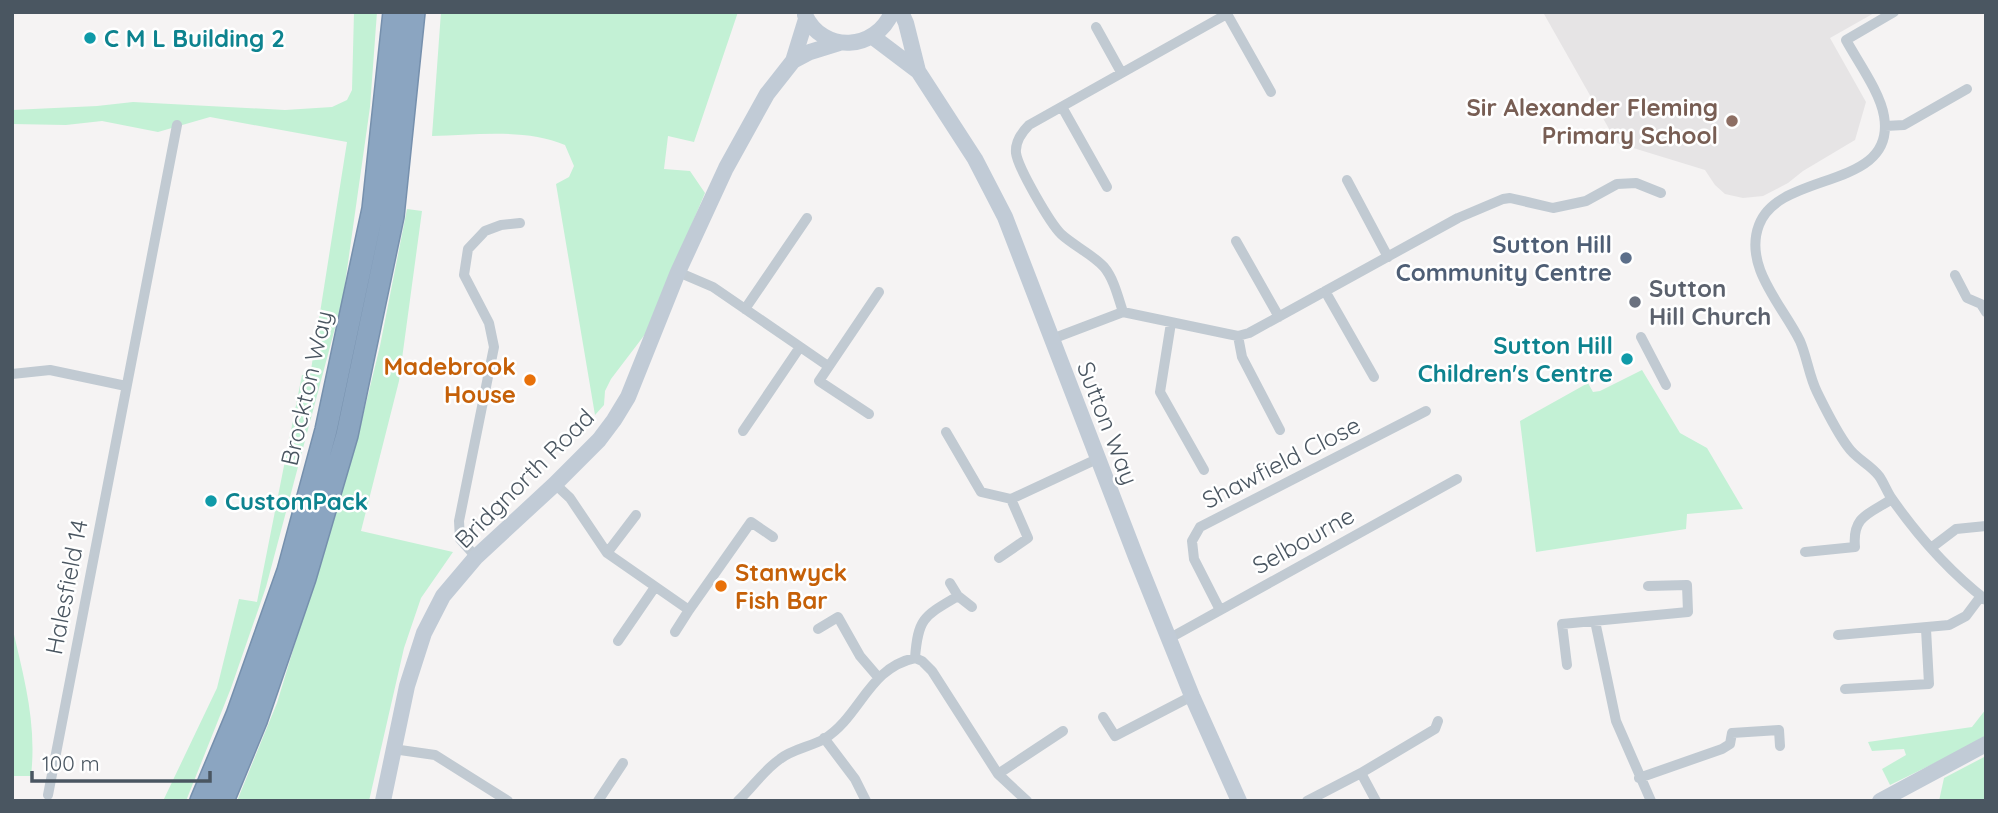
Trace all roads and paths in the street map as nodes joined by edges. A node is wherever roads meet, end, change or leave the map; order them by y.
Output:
1 (394, 12) edge
2 (414, 12) edge
3 (892, 12) edge
4 (901, 12) edge
5 (1894, 12) edge
6 (805, 15) edge
7 (1096, 27) dead end
8 (873, 37) junction
9 (839, 43) junction
10 (796, 54) junction
11 (918, 71) junction
12 (1121, 72) junction
13 (1967, 89) dead end
14 (1270, 92) dead end
15 (1062, 107) junction
16 (177, 125) dead end
17 (1885, 126) junction
18 (1348, 180) dead end
19 (1107, 187) dead end
20 (1661, 193) dead end
21 (807, 218) dead end
22 (520, 223) dead end
23 (1236, 241) dead end
24 (1388, 257) junction
25 (678, 272) junction
26 (1955, 275) dead end
27 (1325, 291) junction
28 (879, 292) dead end
29 (745, 309) junction
30 (1123, 312) junction
31 (1986, 312) edge
32 (1279, 317) junction
33 (1171, 323) junction
34 (1238, 336) junction
35 (1641, 337) dead end
36 (1052, 340) junction
37 (800, 347) junction
38 (828, 366) junction
39 (12, 374) edge
40 (1374, 377) dead end
41 (1667, 385) dead end
42 (126, 386) junction
43 (1426, 411) dead end
44 (869, 414) dead end
45 (1280, 430) dead end
46 (743, 431) dead end
47 (946, 432) dead end
48 (1097, 459) junction
49 (1204, 470) dead end
50 (1457, 479) dead end
51 (555, 484) junction
52 (1011, 499) junction
53 (1892, 499) junction
54 (636, 516) dead end
55 (1986, 526) edge
56 (772, 537) dead end
57 (1931, 548) junction
58 (1805, 552) dead end
59 (607, 553) junction
60 (476, 557) junction
61 (999, 558) dead end
62 (950, 583) dead end
63 (1647, 586) dead end
64 (655, 587) junction
65 (958, 596) junction
66 (1983, 598) edge
67 (972, 607) dead end
68 (688, 610) junction
69 (1220, 610) junction
70 (1595, 621) junction
71 (818, 629) dead end
72 (1926, 629) junction
73 (675, 632) dead end
74 (1838, 635) dead end
75 (1170, 638) junction
76 (618, 640) dead end
77 (915, 658) junction
78 (1567, 665) dead end
79 (878, 677) junction
80 (1845, 689) dead end
81 (1192, 696) junction
82 (1103, 717) dead end
83 (1438, 721) dead end
84 (1063, 731) dead end
85 (824, 738) junction
86 (1986, 744) edge
87 (1780, 746) dead end
88 (393, 749) junction
89 (623, 763) dead end
90 (1362, 772) junction
91 (998, 774) junction
92 (1639, 778) junction
93 (48, 795) dead end
94 (201, 801) edge
95 (223, 801) edge
96 (383, 801) edge
97 (508, 801) edge
98 (597, 801) edge
99 (737, 801) edge
100 (866, 801) edge
101 (1027, 801) edge
102 (1239, 801) edge
103 (1307, 801) edge
104 (1377, 801) edge
105 (1651, 801) edge
106 (1880, 801) edge

1 - 94 highway, Brockton Way
2 - 95 highway, Brockton Way
3 - 8 street
4 - 11 street, Sutton Way
5 - 17 street
6 - 9 street
6 - 10 street
7 - 12 street
8 - 9 street
8 - 11 street, Sutton Way
9 - 10 street
10 - 25 street, Bridgnorth Road
11 - 36 street, Sutton Way
12 - 14 street
12 - 15 street
13 - 17 street
15 - 19 street
15 - 30 street
16 - 42 street, Halesfield 14
17 - 53 street
18 - 24 street
20 - 24 street
21 - 29 street
22 - 60 street
23 - 32 street
24 - 27 street
25 - 29 street
25 - 51 street, Bridgnorth Road
26 - 31 street
27 - 32 street
27 - 40 street
28 - 38 street
29 - 37 street
30 - 33 street
30 - 36 street
32 - 34 street
33 - 34 street
33 - 49 street
34 - 45 street
35 - 41 street
36 - 48 street, Sutton Way
37 - 38 street
37 - 46 street
38 - 44 street
39 - 42 street
42 - 93 street, Halesfield 14
43 - 69 street, Shawfield Close
47 - 52 street
48 - 52 street
48 - 75 street, Sutton Way
50 - 69 street, Selbourne
51 - 59 street
51 - 60 street, Bridgnorth Road
52 - 61 street
53 - 57 street
53 - 58 street
54 - 59 street
55 - 57 street
56 - 68 street
57 - 66 street
59 - 64 street
60 - 88 street, Bridgnorth Road
62 - 65 street
63 - 70 street
64 - 68 street
64 - 76 street
65 - 67 street
65 - 77 street
66 - 72 street
68 - 73 street
69 - 75 street, Selbourne
70 - 78 street
70 - 92 street
71 - 79 street
72 - 74 street
72 - 80 street
75 - 81 street, Sutton Way
77 - 79 street
77 - 91 street
79 - 85 street
81 - 82 street
81 - 102 street, Sutton Way
83 - 90 street
84 - 91 street
85 - 99 street
85 - 100 street
86 - 106 street
87 - 92 street
88 - 96 street, Bridgnorth Road
88 - 97 street
89 - 98 street
90 - 103 street
90 - 104 street
91 - 101 street
92 - 105 street

